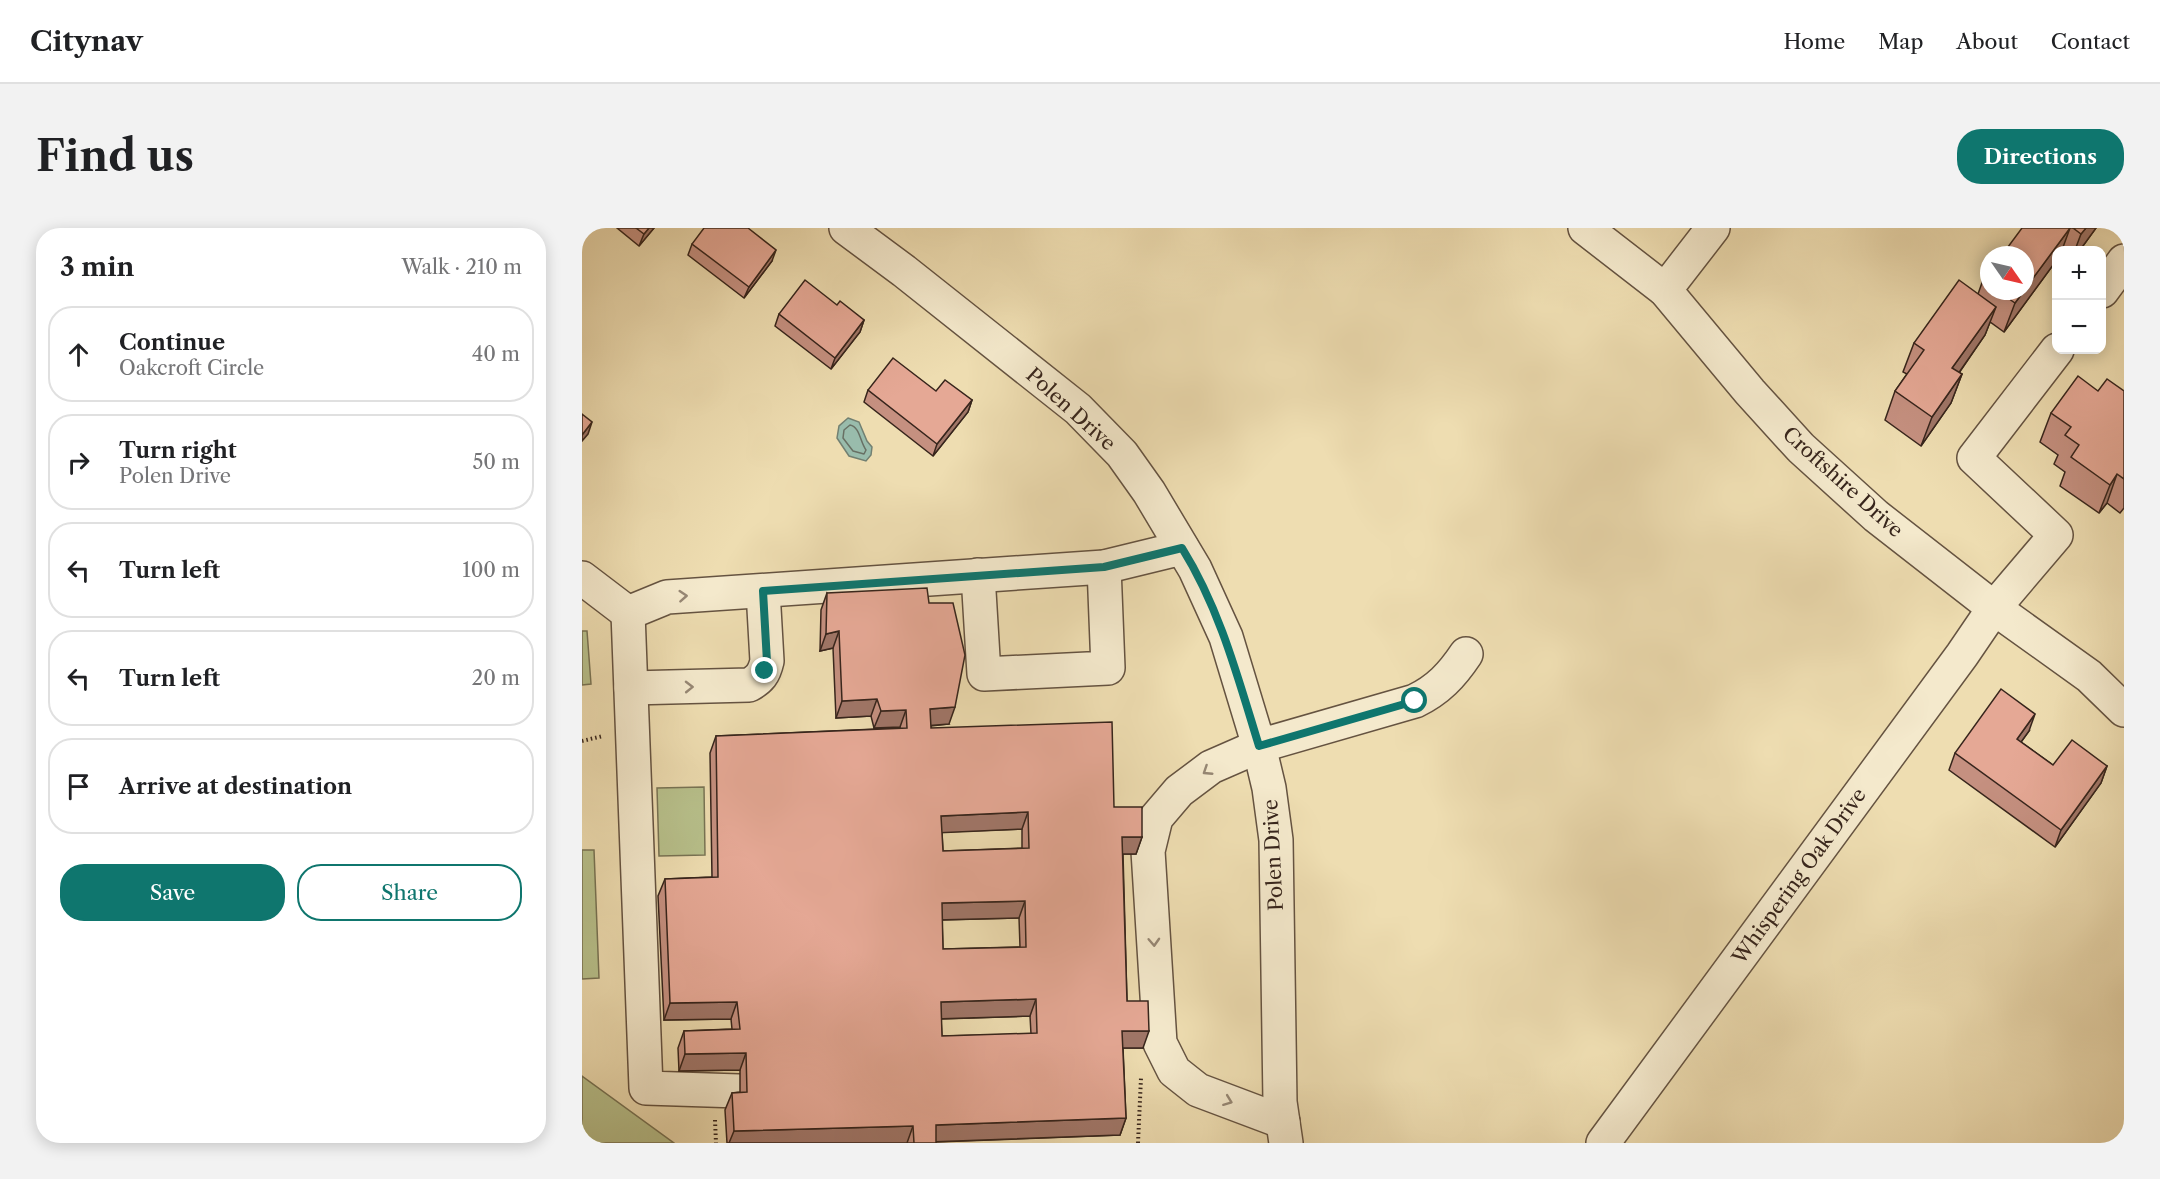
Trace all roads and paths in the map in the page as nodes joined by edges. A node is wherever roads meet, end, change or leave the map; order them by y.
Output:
1 (846, 228) edge
2 (1585, 228) edge
3 (1713, 228) edge
4 (2124, 261) edge
5 (2106, 286) edge
6 (1665, 290) junction
7 (2054, 354) edge
8 (1182, 548) junction
9 (1104, 567) junction
10 (978, 575) junction
11 (582, 578) edge
12 (763, 591) junction
13 (1994, 608) junction
14 (628, 613) junction
15 (1466, 654) dead end
16 (631, 688) junction
17 (2124, 710) edge
18 (1259, 746) junction
19 (1142, 1072) dead end
20 (740, 1091) edge
21 (1285, 1132) edge
22 (1138, 1143) edge
23 (1603, 1143) edge

1 - 8 street, Polen Drive
2 - 6 street, Croftshire Drive
3 - 6 street
4 - 5 street
6 - 13 street, Croftshire Drive
7 - 13 street, Whispering Oak Drive
8 - 9 street
8 - 18 street, Polen Drive
9 - 10 street
9 - 10 street
10 - 12 street
11 - 14 street
14 -> 12 street
16 -> 12 street
13 - 17 street, Croftshire Drive
13 - 23 street, Whispering Oak Drive
14 - 16 street
15 - 18 street
16 - 20 street
18 - 21 street, Polen Drive
18 -> 21 street
19 - 22 path

